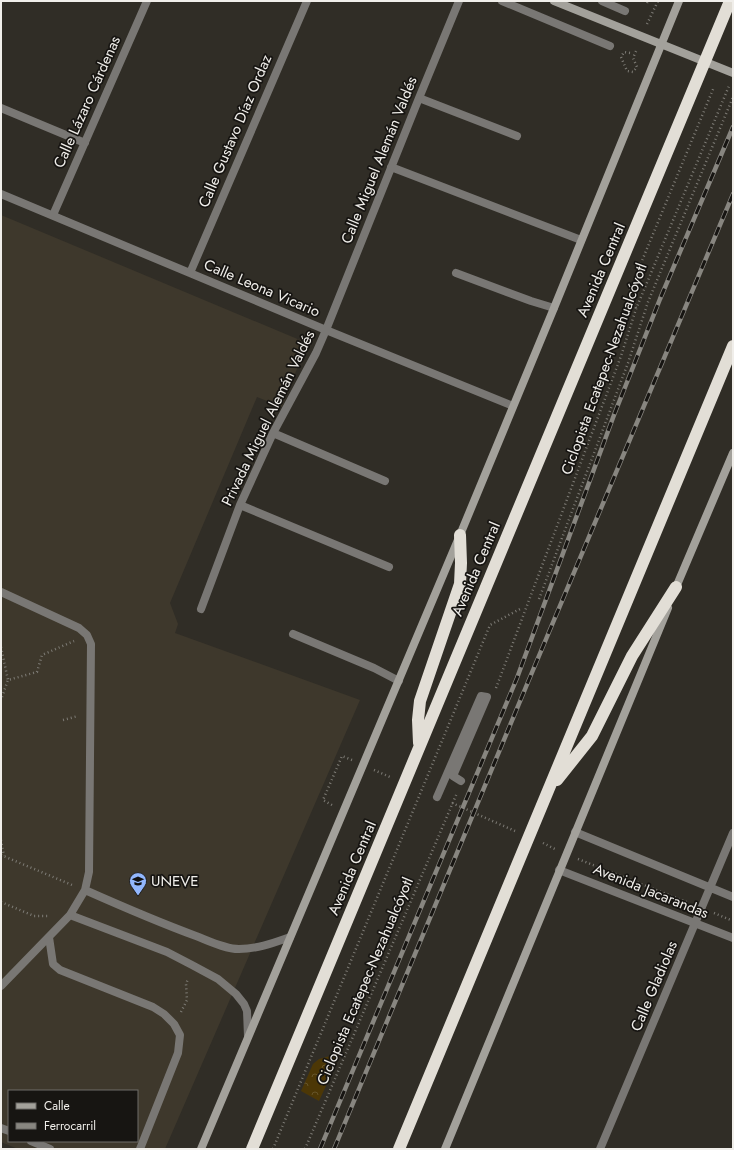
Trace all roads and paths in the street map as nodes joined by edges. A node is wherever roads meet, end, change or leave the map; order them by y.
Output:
1 (147, 1) edge
2 (307, 1) edge
3 (459, 1) edge
4 (502, 1) edge
5 (554, 1) edge
6 (602, 1) edge
7 (658, 1) edge
8 (679, 1) edge
9 (730, 1) edge
10 (625, 11) dead end
11 (652, 14) dead end
12 (610, 46) dead end
13 (637, 48) dead end
14 (630, 53) dead end
15 (733, 73) edge
16 (730, 84) dead end
17 (714, 87) dead end
18 (733, 97) edge
19 (419, 98) junction
20 (1, 108) edge
21 (517, 136) dead end
22 (85, 143) junction
23 (391, 167) junction
24 (1, 194) edge
25 (54, 215) junction
26 (581, 240) junction
27 (190, 273) junction
28 (456, 273) dead end
29 (554, 308) junction
30 (636, 308) junction
31 (326, 330) junction
32 (733, 346) edge
33 (513, 406) junction
34 (273, 433) junction
35 (733, 453) edge
36 (385, 481) dead end
37 (240, 505) junction
38 (460, 535) junction
39 (389, 567) dead end
40 (676, 587) junction
41 (1, 592) edge
42 (539, 599) dead end
43 (201, 609) dead end
44 (520, 609) dead end
45 (293, 634) dead end
46 (87, 635) junction
47 (1, 647) edge
48 (502, 672) dead end
49 (8, 680) junction
50 (399, 681) junction
51 (2, 697) dead end
52 (419, 748) junction
53 (357, 762) dead end
54 (371, 769) dead end
55 (393, 778) dead end
56 (462, 781) dead end
57 (415, 788) dead end
58 (548, 790) junction
59 (437, 797) junction
60 (322, 800) dead end
61 (445, 822) dead end
62 (515, 831) dead end
63 (575, 832) junction
64 (733, 833) edge
65 (1, 840) edge
66 (536, 840) dead end
67 (557, 850) dead end
68 (1, 856) edge
69 (572, 856) dead end
70 (4, 857) junction
71 (559, 870) junction
72 (710, 888) junction
73 (85, 890) junction
74 (733, 897) edge
75 (1, 902) edge
76 (702, 908) junction
77 (70, 915) junction
78 (733, 921) edge
79 (695, 923) junction
80 (50, 937) junction
81 (290, 937) junction
82 (733, 938) edge
83 (192, 965) junction
84 (1, 986) edge
85 (174, 1024) junction
86 (248, 1036) junction
87 (33, 1142) edge
88 (50, 1149) edge
89 (140, 1149) edge
90 (201, 1149) edge
91 (252, 1149) edge
92 (273, 1149) edge
93 (305, 1149) edge
94 (399, 1149) edge
95 (445, 1149) edge
96 (600, 1149) edge

1 - 22 street, Calle Lázaro Cárdenas
2 - 27 street, Calle Gustavo Díaz Ordaz
3 - 19 street, Calle Miguel Alemán Valdés
4 - 12 street
5 - 15 main road
6 - 10 street
7 - 11 path
8 - 26 main road, Avenida Central
9 - 52 highway, Avenida Central
13 - 14 path
16 - 30 path, Ciclopista Ecatepec-Nezahualcóyotl
17 - 30 path
18 - 42 path
19 - 21 street
19 - 23 street, Calle Miguel Alemán Valdés
20 - 22 street
22 - 25 street, Calle Lázaro Cárdenas
23 - 26 street
23 - 31 street, Calle Miguel Alemán Valdés
24 - 25 street, Calle Leona Vicario
25 - 27 street, Calle Leona Vicario
26 - 29 main road, Avenida Central
27 - 31 street, Calle Leona Vicario
28 - 29 street
29 - 33 main road, Avenida Central
30 - 48 path, Ciclopista Ecatepec-Nezahualcóyotl
31 - 33 street, Calle Leona Vicario
31 - 34 street, Privada Miguel Alemán Valdés
32 - 58 highway
33 - 38 main road, Avenida Central
34 - 36 street
34 - 37 street, Privada Miguel Alemán Valdés
35 - 40 main road
37 - 39 street
37 - 43 street, Privada Miguel Alemán Valdés
38 - 50 main road, Avenida Central
38 - 52 highway
40 - 58 highway
40 - 63 main road
41 - 46 street
44 - 92 path
45 - 50 street
46 - 49 path
46 - 73 street
47 - 49 path
49 - 51 path
50 - 81 main road, Avenida Central
52 - 91 highway, Avenida Central
53 - 60 path
54 - 55 path
56 - 59 street
57 - 59 path
58 - 94 highway
59 - 62 path
61 - 93 path, Ciclopista Ecatepec-Nezahualcóyotl
63 - 71 main road
63 - 72 street, Avenida Jacarandas
64 - 72 street, Calle Gladiolas
65 - 70 path
66 - 67 path
68 - 70 path
69 - 76 path
70 - 73 path
71 - 79 street, Avenida Jacarandas
71 - 95 main road
72 - 74 street, Avenida Jacarandas
72 - 76 street, Calle Gladiolas
73 - 77 street
73 - 81 street
75 - 77 path
76 - 78 path
76 - 79 street, Calle Gladiolas
77 - 80 street
77 - 83 street
79 - 82 street, Avenida Jacarandas
79 - 96 street, Calle Gladiolas
80 - 84 street
80 - 85 street
81 - 86 main road, Avenida Central
83 - 85 path
83 - 86 street
85 - 89 street
86 - 90 main road, Avenida Central
87 - 88 street

